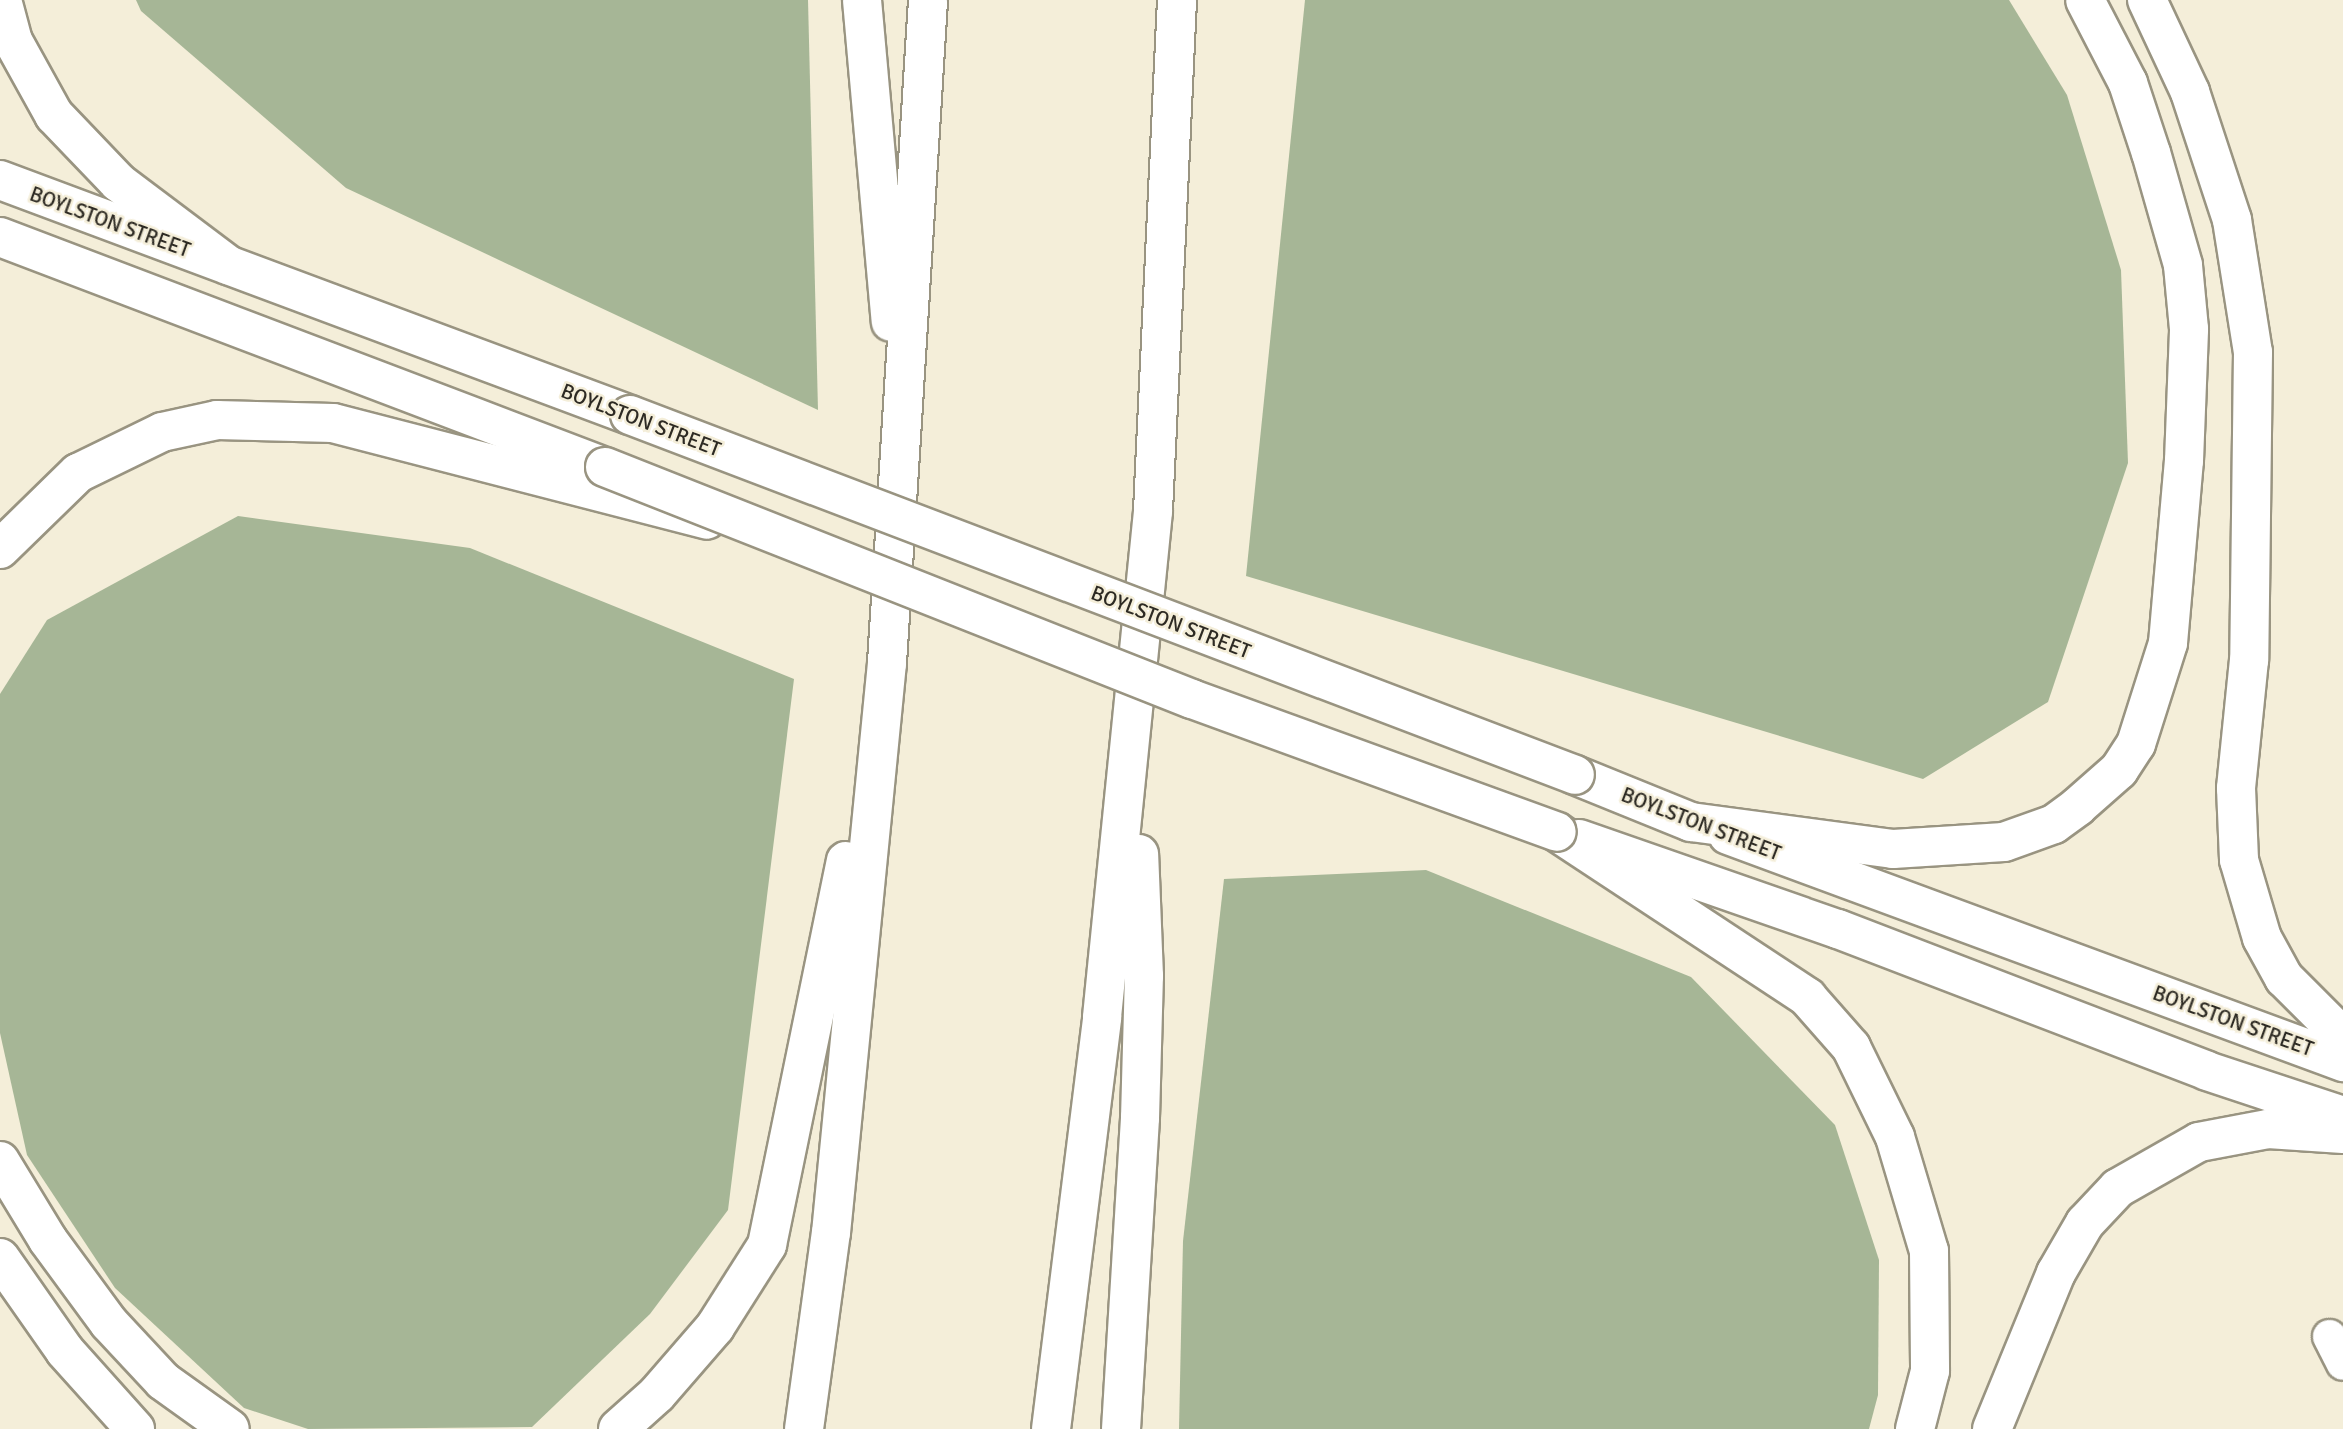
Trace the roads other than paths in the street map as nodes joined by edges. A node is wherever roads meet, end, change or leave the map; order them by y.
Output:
1 (2, 0) edge
2 (862, 0) edge
3 (928, 0) edge
4 (1177, 0) edge
5 (1204, 0) edge
6 (2085, 0) edge
7 (2147, 0) edge
8 (1174, 107) junction
9 (0, 180) edge
10 (0, 237) edge
11 (228, 265) junction
12 (903, 454) junction
13 (599, 480) junction
14 (0, 549) edge
15 (887, 663) junction
16 (1133, 706) junction
17 (1691, 822) junction
18 (1557, 832) junction
19 (2343, 1037) edge
20 (2343, 1062) edge
21 (2343, 1116) edge
22 (2343, 1134) edge
23 (0, 1161) edge
24 (0, 1258) edge
25 (135, 1429) edge
26 (230, 1429) edge
27 (618, 1429) edge
28 (804, 1429) edge
29 (1051, 1429) edge
30 (1121, 1429) edge
31 (1915, 1429) edge
32 (1992, 1429) edge

1 - 11 main road
2 - 12 main road
3 - 12 main road
4 - 8 main road
5 - 8 main road
6 - 17 main road
7 - 19 main road
8 - 16 main road
9 - 11 main road, BOYLSTON STREET
10 - 13 main road
11 - 17 main road, BOYLSTON STREET, bridge
12 - 15 main road
13 - 14 main road
13 - 18 main road, bridge
15 - 27 main road
15 - 28 main road
16 - 29 main road
16 - 30 main road
17 - 20 main road, BOYLSTON STREET
18 - 21 main road
18 - 31 main road
22 - 32 main road
23 - 26 main road
24 - 25 main road

